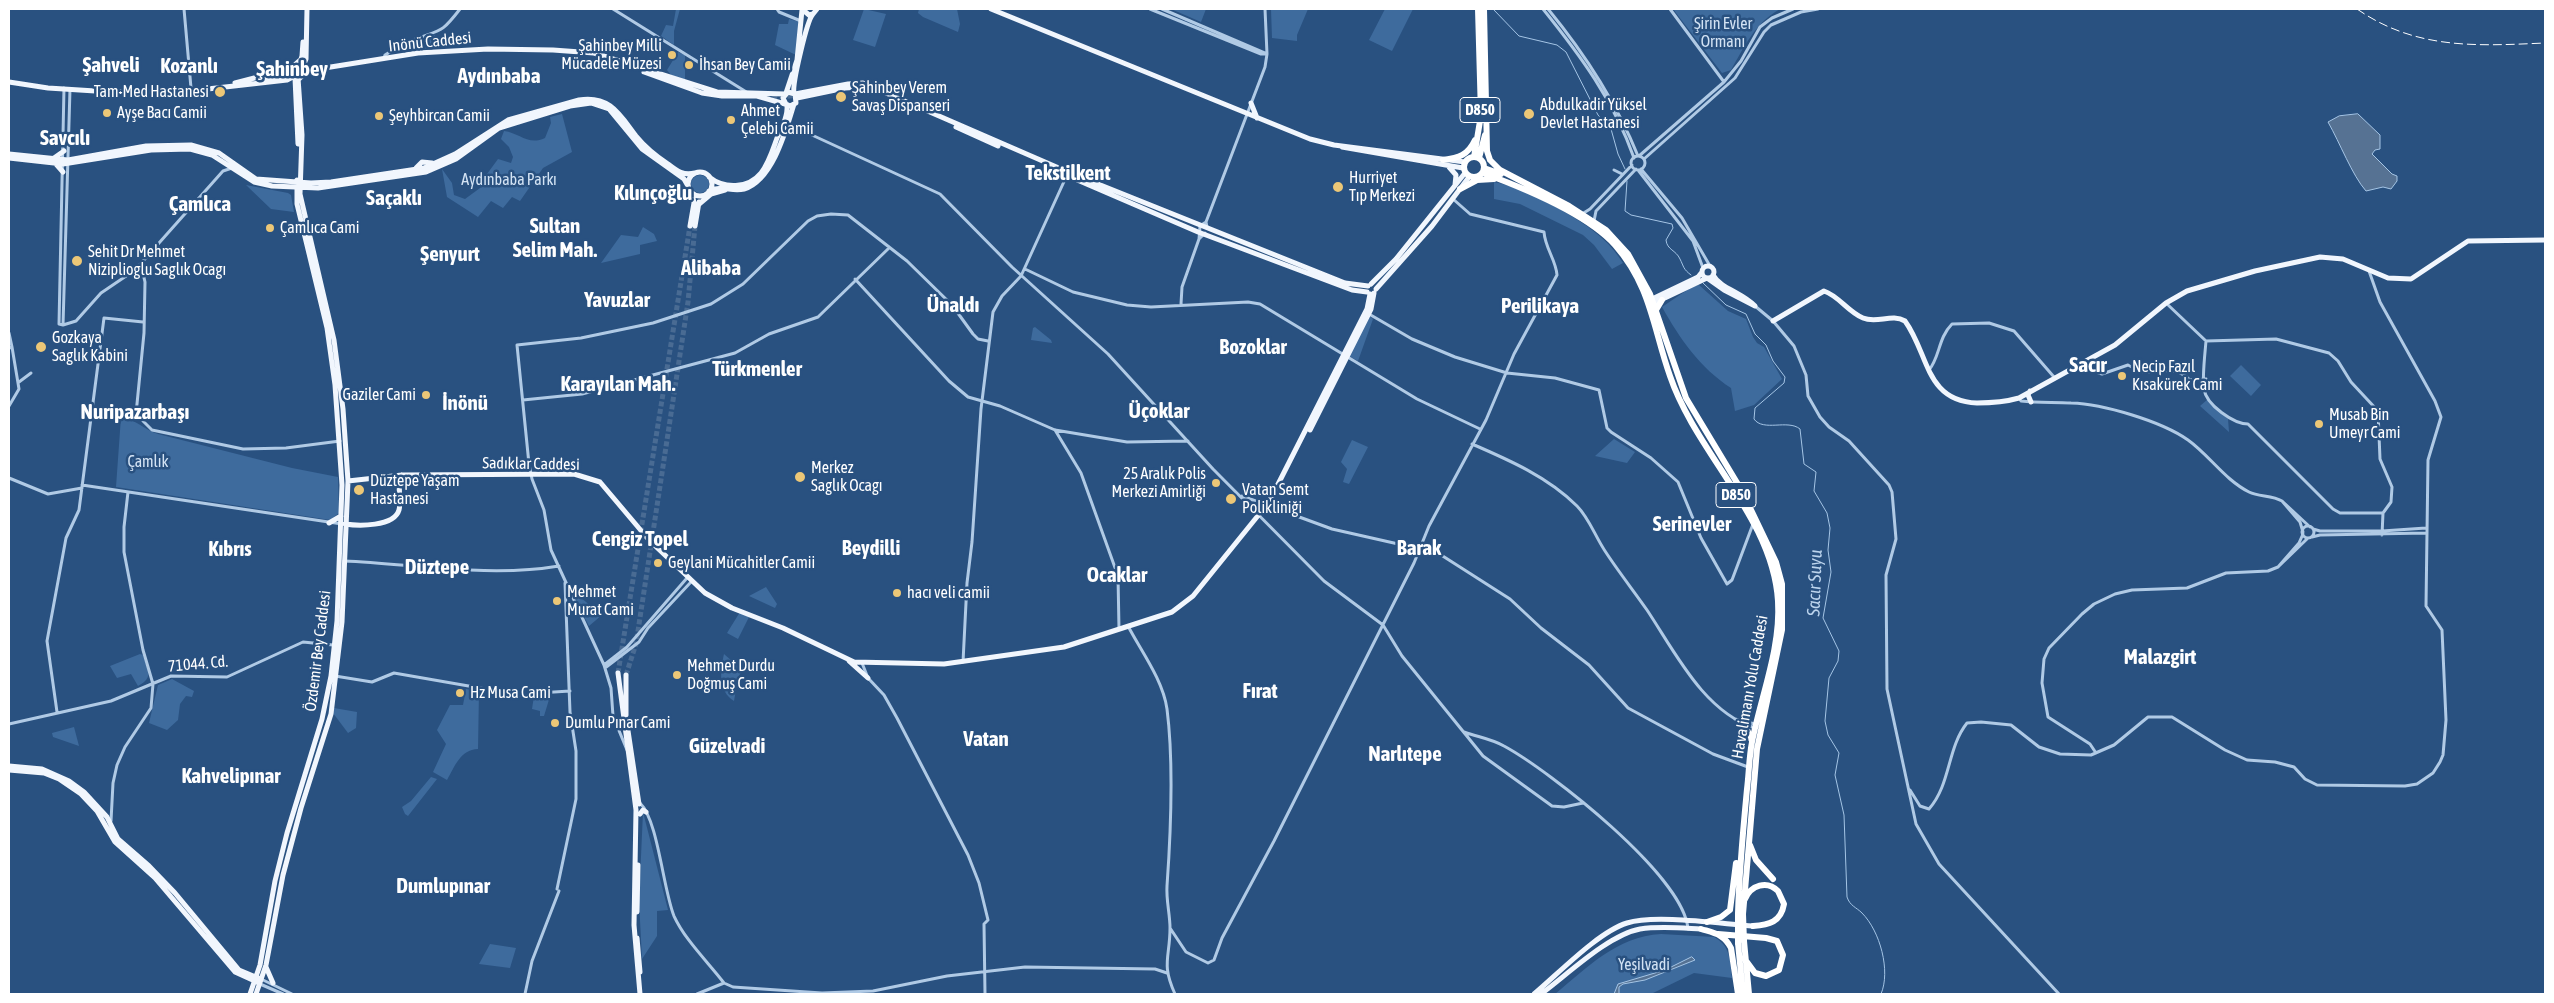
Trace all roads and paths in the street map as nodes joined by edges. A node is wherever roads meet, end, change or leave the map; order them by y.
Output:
1 (184, 9) edge
2 (305, 9) edge
3 (460, 9) edge
4 (613, 9) edge
5 (777, 9) edge
6 (802, 9) edge
7 (991, 9) edge
8 (1150, 9) edge
9 (1162, 9) edge
10 (1265, 9) edge
11 (1478, 9) edge
12 (1484, 9) edge
13 (1543, 9) edge
14 (1548, 9) edge
15 (1670, 9) edge
16 (1793, 9) edge
17 (1818, 9) edge
18 (817, 11) edge
19 (801, 21) junction
20 (550, 50) junction
21 (1267, 54) junction
22 (304, 59) junction
23 (384, 59) junction
24 (358, 64) junction
25 (300, 68) junction
26 (313, 68) junction
27 (639, 70) junction
28 (648, 70) junction
29 (287, 77) junction
30 (297, 78) junction
31 (9, 81) edge
32 (672, 81) junction
33 (1724, 82) junction
34 (236, 83) junction
35 (295, 85) junction
36 (859, 85) junction
37 (64, 88) junction
38 (70, 88) junction
39 (191, 88) junction
40 (712, 92) dead end
41 (749, 94) junction
42 (786, 94) junction
43 (797, 95) junction
44 (1252, 103) junction
45 (786, 104) junction
46 (794, 104) junction
47 (1247, 114) junction
48 (1258, 119) junction
49 (788, 124) junction
50 (1486, 129) junction
51 (1479, 132) junction
52 (9, 154) edge
53 (1637, 157) junction
54 (9, 158) edge
55 (1476, 158) junction
56 (68, 159) junction
57 (222, 160) junction
58 (1644, 160) junction
59 (52, 161) junction
60 (1444, 163) junction
61 (1632, 165) junction
62 (233, 168) junction
63 (1638, 169) junction
64 (1465, 170) junction
65 (1483, 170) junction
66 (1614, 170) dead end
67 (65, 171) junction
68 (223, 171) junction
69 (298, 173) junction
70 (680, 173) junction
71 (695, 173) junction
72 (1067, 174) junction
73 (1623, 174) junction
74 (710, 177) junction
75 (1512, 178) junction
76 (1505, 181) junction
77 (289, 182) junction
78 (314, 183) junction
79 (717, 183) junction
80 (298, 185) junction
81 (281, 186) junction
82 (688, 186) junction
83 (1458, 187) junction
84 (728, 189) junction
85 (709, 191) junction
86 (692, 193) junction
87 (703, 196) junction
88 (1453, 199) junction
89 (297, 204) junction
90 (698, 205) junction
91 (1582, 214) junction
92 (1206, 222) junction
93 (1594, 222) junction
94 (1200, 226) junction
95 (1198, 232) junction
96 (1206, 232) junction
97 (1199, 239) junction
98 (2545, 240) edge
99 (889, 248) junction
100 (141, 265) junction
101 (1710, 266) junction
102 (1024, 268) junction
103 (1702, 270) junction
104 (2369, 270) junction
105 (1714, 275) junction
106 (1021, 276) junction
107 (1707, 278) junction
108 (856, 279) junction
109 (1371, 290) junction
110 (1661, 298) junction
111 (1652, 302) junction
112 (2166, 303) junction
113 (1181, 304) junction
114 (1755, 306) junction
115 (1369, 314) junction
116 (1773, 321) junction
117 (143, 322) junction
118 (9, 333) edge
119 (988, 341) junction
120 (2206, 341) junction
121 (10, 348) edge
122 (1345, 357) junction
123 (2087, 360) junction
124 (1929, 370) junction
125 (31, 373) dead end
126 (1507, 373) junction
127 (2054, 377) junction
128 (2206, 379) junction
129 (19, 382) junction
130 (2030, 391) junction
131 (2019, 398) junction
132 (523, 400) junction
133 (982, 401) junction
134 (2031, 402) junction
135 (9, 406) edge
136 (92, 408) junction
137 (136, 414) junction
138 (1480, 429) junction
139 (1055, 430) junction
140 (345, 438) junction
141 (1188, 441) junction
142 (339, 442) junction
143 (1472, 444) junction
144 (402, 475) junction
145 (532, 475) junction
146 (9, 478) edge
147 (348, 481) junction
148 (342, 485) junction
149 (82, 486) junction
150 (128, 492) junction
151 (1241, 496) junction
152 (2282, 501) junction
153 (1269, 505) junction
154 (2383, 513) junction
155 (1261, 515) junction
156 (341, 516) junction
157 (329, 523) junction
158 (343, 524) junction
159 (1753, 524) junction
160 (2311, 528) junction
161 (2426, 530) junction
162 (2303, 533) junction
163 (2382, 533) junction
164 (2310, 538) junction
165 (1420, 549) junction
166 (344, 561) junction
167 (559, 566) junction
168 (2278, 567) junction
169 (689, 580) junction
170 (564, 582) junction
171 (1383, 625) junction
172 (1128, 626) junction
173 (1119, 629) junction
174 (333, 646) junction
175 (847, 659) junction
176 (963, 662) junction
177 (862, 663) junction
178 (605, 666) junction
179 (618, 673) tunnel mouth
180 (626, 675) tunnel mouth
181 (333, 676) junction
182 (868, 678) junction
183 (154, 684) junction
184 (570, 691) junction
185 (1759, 711) junction
186 (57, 712) junction
187 (1745, 723) junction
188 (9, 724) edge
189 (1758, 727) junction
190 (1464, 732) junction
191 (1752, 743) junction
192 (2096, 753) junction
193 (629, 755) junction
194 (9, 766) edge
195 (1749, 767) junction
196 (9, 770) edge
197 (1748, 783) junction
198 (1910, 790) junction
199 (1583, 802) junction
200 (643, 813) junction
201 (110, 824) junction
202 (1748, 839) junction
203 (1772, 879) dead end
204 (1744, 905) junction
205 (1741, 914) junction
206 (1687, 922) junction
207 (1707, 922) junction
208 (1752, 926) joint
209 (1170, 928) junction
210 (1688, 929) junction
211 (1701, 929) joint
212 (1718, 934) junction
213 (1741, 942) junction
214 (1744, 958) junction
215 (263, 965) junction
216 (985, 971) junction
217 (1167, 973) junction
218 (247, 974) junction
219 (258, 980) junction
220 (273, 983) junction
221 (724, 983) junction
222 (250, 994) edge
223 (256, 994) edge
224 (283, 994) edge
225 (292, 994) edge
226 (525, 994) edge
227 (642, 994) edge
228 (697, 994) edge
229 (985, 994) edge
230 (1175, 994) edge
231 (1534, 994) edge
232 (1541, 994) edge
233 (1738, 994) edge
234 (1743, 994) edge
235 (1749, 994) edge
236 (2059, 994) edge

1 - 39 street
2 - 22 main road
3 - 23 street
4 - 41 street
5 - 19 street
6 - 18 main road
6 - 19 main road
7 - 47 main road
8 - 21 street
9 - 21 street
10 - 21 street
11 - 51 highway, D850
12 - 50 highway, D850
13 - 53 street
14 - 53 street
15 - 33 street
16 - 33 street
17 - 58 street
18 - 43 main road
19 - 42 main road
20 - 23 main road, Inönü Caddesi
20 - 27 main road, Inönü Caddesi
20 - 28 main road, Inönü Caddesi
21 - 44 street
22 - 25 main road
22 - 26 main road
22 - 34 main road
23 - 24 main road, Inönü Caddesi
24 - 26 main road
24 - 30 main road
25 - 26 main road
25 - 30 main road
27 - 32 main road
27 - 41 main road
28 - 32 main road
28 - 41 main road
29 - 30 main road
29 - 34 main road
29 - 35 main road
30 - 35 main road
30 - 69 main road
31 - 37 main road
32 - 40 main road
33 - 53 street
34 - 38 main road
34 - 39 main road
35 - 69 main road
36 - 43 main road
36 - 43 main road
36 - 72 main road
37 - 38 main road
37 - 56 street
38 - 39 main road
38 - 56 street
41 - 42 main road
41 - 45 main road
42 - 43 main road
42 - 45 main road
43 - 46 main road
44 - 47 street
44 - 48 main road
45 - 46 main road
45 - 79 main road
46 - 49 main road
47 - 48 main road
47 - 92 street
48 - 60 main road
49 - 84 main road
49 - 106 street
50 - 55 highway
50 - 75 highway, D850
51 - 55 highway, D850
51 - 60 highway
52 - 59 main road
53 - 58 street
53 - 61 street
54 - 59 main road
55 - 64 highway
55 - 65 highway
56 - 57 main road
56 - 59 main road
56 - 59 main road
56 - 67 main road
56 - 67 street
56 - 77 main road
57 - 62 main road
57 - 68 street
58 - 63 street
59 - 67 main road
60 - 64 main road
60 - 83 main road
61 - 63 street
61 - 73 street
62 - 68 street
62 - 81 main road
63 - 93 street
63 - 101 street
63 - 103 street
64 - 65 highway
64 - 83 main road
65 - 75 highway, D850
65 - 76 highway, Havalimanı Yolu Caddesi / D850
66 - 73 street
67 - 100 street
68 - 100 street
69 - 77 main road
69 - 78 main road
69 - 80 main road
70 - 71 main road
70 - 78 main road
70 - 79 main road
71 - 74 main road
71 - 82 main road
72 - 94 main road
72 - 95 main road
72 - 102 street
73 - 91 street
74 - 79 main road
74 - 85 main road
75 - 91 highway, Havalimanı Yolu Caddesi / D850
76 - 83 highway
76 - 111 highway, Havalimanı Yolu Caddesi / D850
77 - 80 main road
78 - 80 main road
80 - 81 main road
80 - 82 main road
80 - 89 main road
80 - 140 main road
81 - 89 main road
82 - 86 main road
83 - 88 main road
83 - 109 main road
84 - 85 main road
84 - 90 main road
85 - 87 main road
86 - 87 main road
86 - 90 main road
87 - 90 main road
88 - 109 main road
88 - 126 street
89 - 142 main road
91 - 93 highway, Havalimanı Yolu Caddesi / D850
92 - 94 street
92 - 96 street
93 - 111 highway, Havalimanı Yolu Caddesi / D850
94 - 95 street
94 - 96 main road
95 - 96 main road
95 - 97 street
96 - 97 street
96 - 109 main road
97 - 113 street
98 - 104 main road
99 - 108 street
99 - 119 street
99 - 132 street
100 - 117 street
101 - 103 main road
101 - 105 main road
102 - 106 street
102 - 113 street
103 - 107 main road
103 - 110 main road
104 - 112 main road
104 - 161 street
105 - 107 main road
105 - 114 main road
106 - 119 street
106 - 141 street
107 - 110 main road
107 - 114 main road
108 - 132 street
108 - 133 street
109 - 115 main road
109 - 122 main road
110 - 111 highway
110 - 111 highway
111 - 159 highway, Havalimanı Yolu Caddesi / D850
111 - 189 highway, Havalimanı Yolu Caddesi / D850
112 - 120 street
112 - 123 main road
113 - 122 street
114 - 116 street
115 - 122 main road
115 - 126 street
116 - 124 main road
116 - 198 street
117 - 136 street
117 - 137 street
118 - 121 street
119 - 133 street
120 - 128 street
120 - 154 street
121 - 129 street
122 - 138 street
122 - 153 main road
123 - 127 main road
123 - 128 street
124 - 127 street
124 - 131 main road
125 - 129 street
126 - 138 street
126 - 159 street
127 - 130 main road
128 - 154 street
129 - 135 street
130 - 131 main road
130 - 134 main road
131 - 134 street
132 - 145 street
133 - 139 street
133 - 176 street
134 - 152 street
136 - 137 street
136 - 149 street
137 - 142 street
138 - 143 street
139 - 141 street
139 - 173 street
140 - 142 street
140 - 147 main road
141 - 151 street
142 - 148 main road
143 - 165 street
143 - 187 street
144 - 145 main road, Sadıklar Caddesi
144 - 147 main road, Sadıklar Caddesi
144 - 158 main road
145 - 167 street
145 - 169 main road, Sadıklar Caddesi
146 - 149 street
147 - 148 street, Sadıklar Caddesi
147 - 158 main road
148 - 156 main road
149 - 150 street
149 - 186 street
150 - 157 street
150 - 183 street
151 - 153 street
151 - 155 street
152 - 160 street
152 - 162 street
153 - 155 main road
153 - 165 street
154 - 163 street
155 - 171 street
155 - 172 main road
156 - 157 main road
156 - 158 main road
157 - 158 street
158 - 166 main road
158 - 174 main road, Özdemir Bey Caddesi
159 - 185 highway, Havalimanı Yolu Caddesi / D850
160 - 162 street
160 - 163 street
160 - 164 street
161 - 163 street
161 - 192 street
162 - 164 street
162 - 168 street
163 - 164 street
164 - 168 street
165 - 171 street
165 - 195 street
166 - 167 street
166 - 181 main road
167 - 170 street
168 - 192 street
169 - 175 main road
169 - 178 street
170 - 178 street
170 - 184 street
171 - 190 street
171 - 209 street
172 - 173 main road
172 - 209 street
173 - 176 main road
174 - 181 main road, Özdemir Bey Caddesi
174 - 183 street, 71044. Cd.
175 - 177 main road
175 - 182 main road
176 - 177 main road
177 - 182 street
178 - 193 street
179 - 193 main road
180 - 200 main road
181 - 184 street
181 - 215 main road
182 - 216 street
183 - 186 street, 71044. Cd.
183 - 201 street
184 - 226 street
185 - 187 highway
185 - 189 highway, Havalimanı Yolu Caddesi / D850
186 - 188 street, 71044. Cd.
187 - 189 street
187 - 191 highway
189 - 191 highway, Havalimanı Yolu Caddesi / D850
189 - 202 highway, Havalimanı Yolu Caddesi / D850
190 - 199 street
190 - 199 street
191 - 195 highway, Havalimanı Yolu Caddesi / D850
192 - 198 street
193 - 227 main road
194 - 201 main road
195 - 197 highway, Havalimanı Yolu Caddesi / D850
196 - 219 main road
197 - 205 highway, Havalimanı Yolu Caddesi / D850
197 - 207 highway
198 - 236 street
199 - 206 street
200 - 221 street
200 - 227 main road
201 - 218 main road
202 - 203 highway
202 - 204 highway, Havalimanı Yolu Caddesi / D850
204 - 205 highway, Havalimanı Yolu Caddesi / D850
204 - 208 highway
205 - 213 highway, Havalimanı Yolu Caddesi / D850, bridge
206 - 207 main road
206 - 210 street
206 - 231 main road
207 - 208 main road
209 - 217 street
210 - 211 main road
210 - 232 main road
211 - 212 highway
212 - 214 highway
212 - 233 highway
213 - 214 highway, Havalimanı Yolu Caddesi / D850
213 - 234 highway, Havalimanı Yolu Caddesi / D850
214 - 235 highway, Havalimanı Yolu Caddesi / D850
215 - 218 main road
215 - 219 main road
215 - 220 main road
216 - 217 street
216 - 221 street
216 - 229 street
217 - 230 street
218 - 219 main road
219 - 220 street
219 - 222 main road
219 - 223 main road
219 - 224 street
220 - 225 street
221 - 228 street

